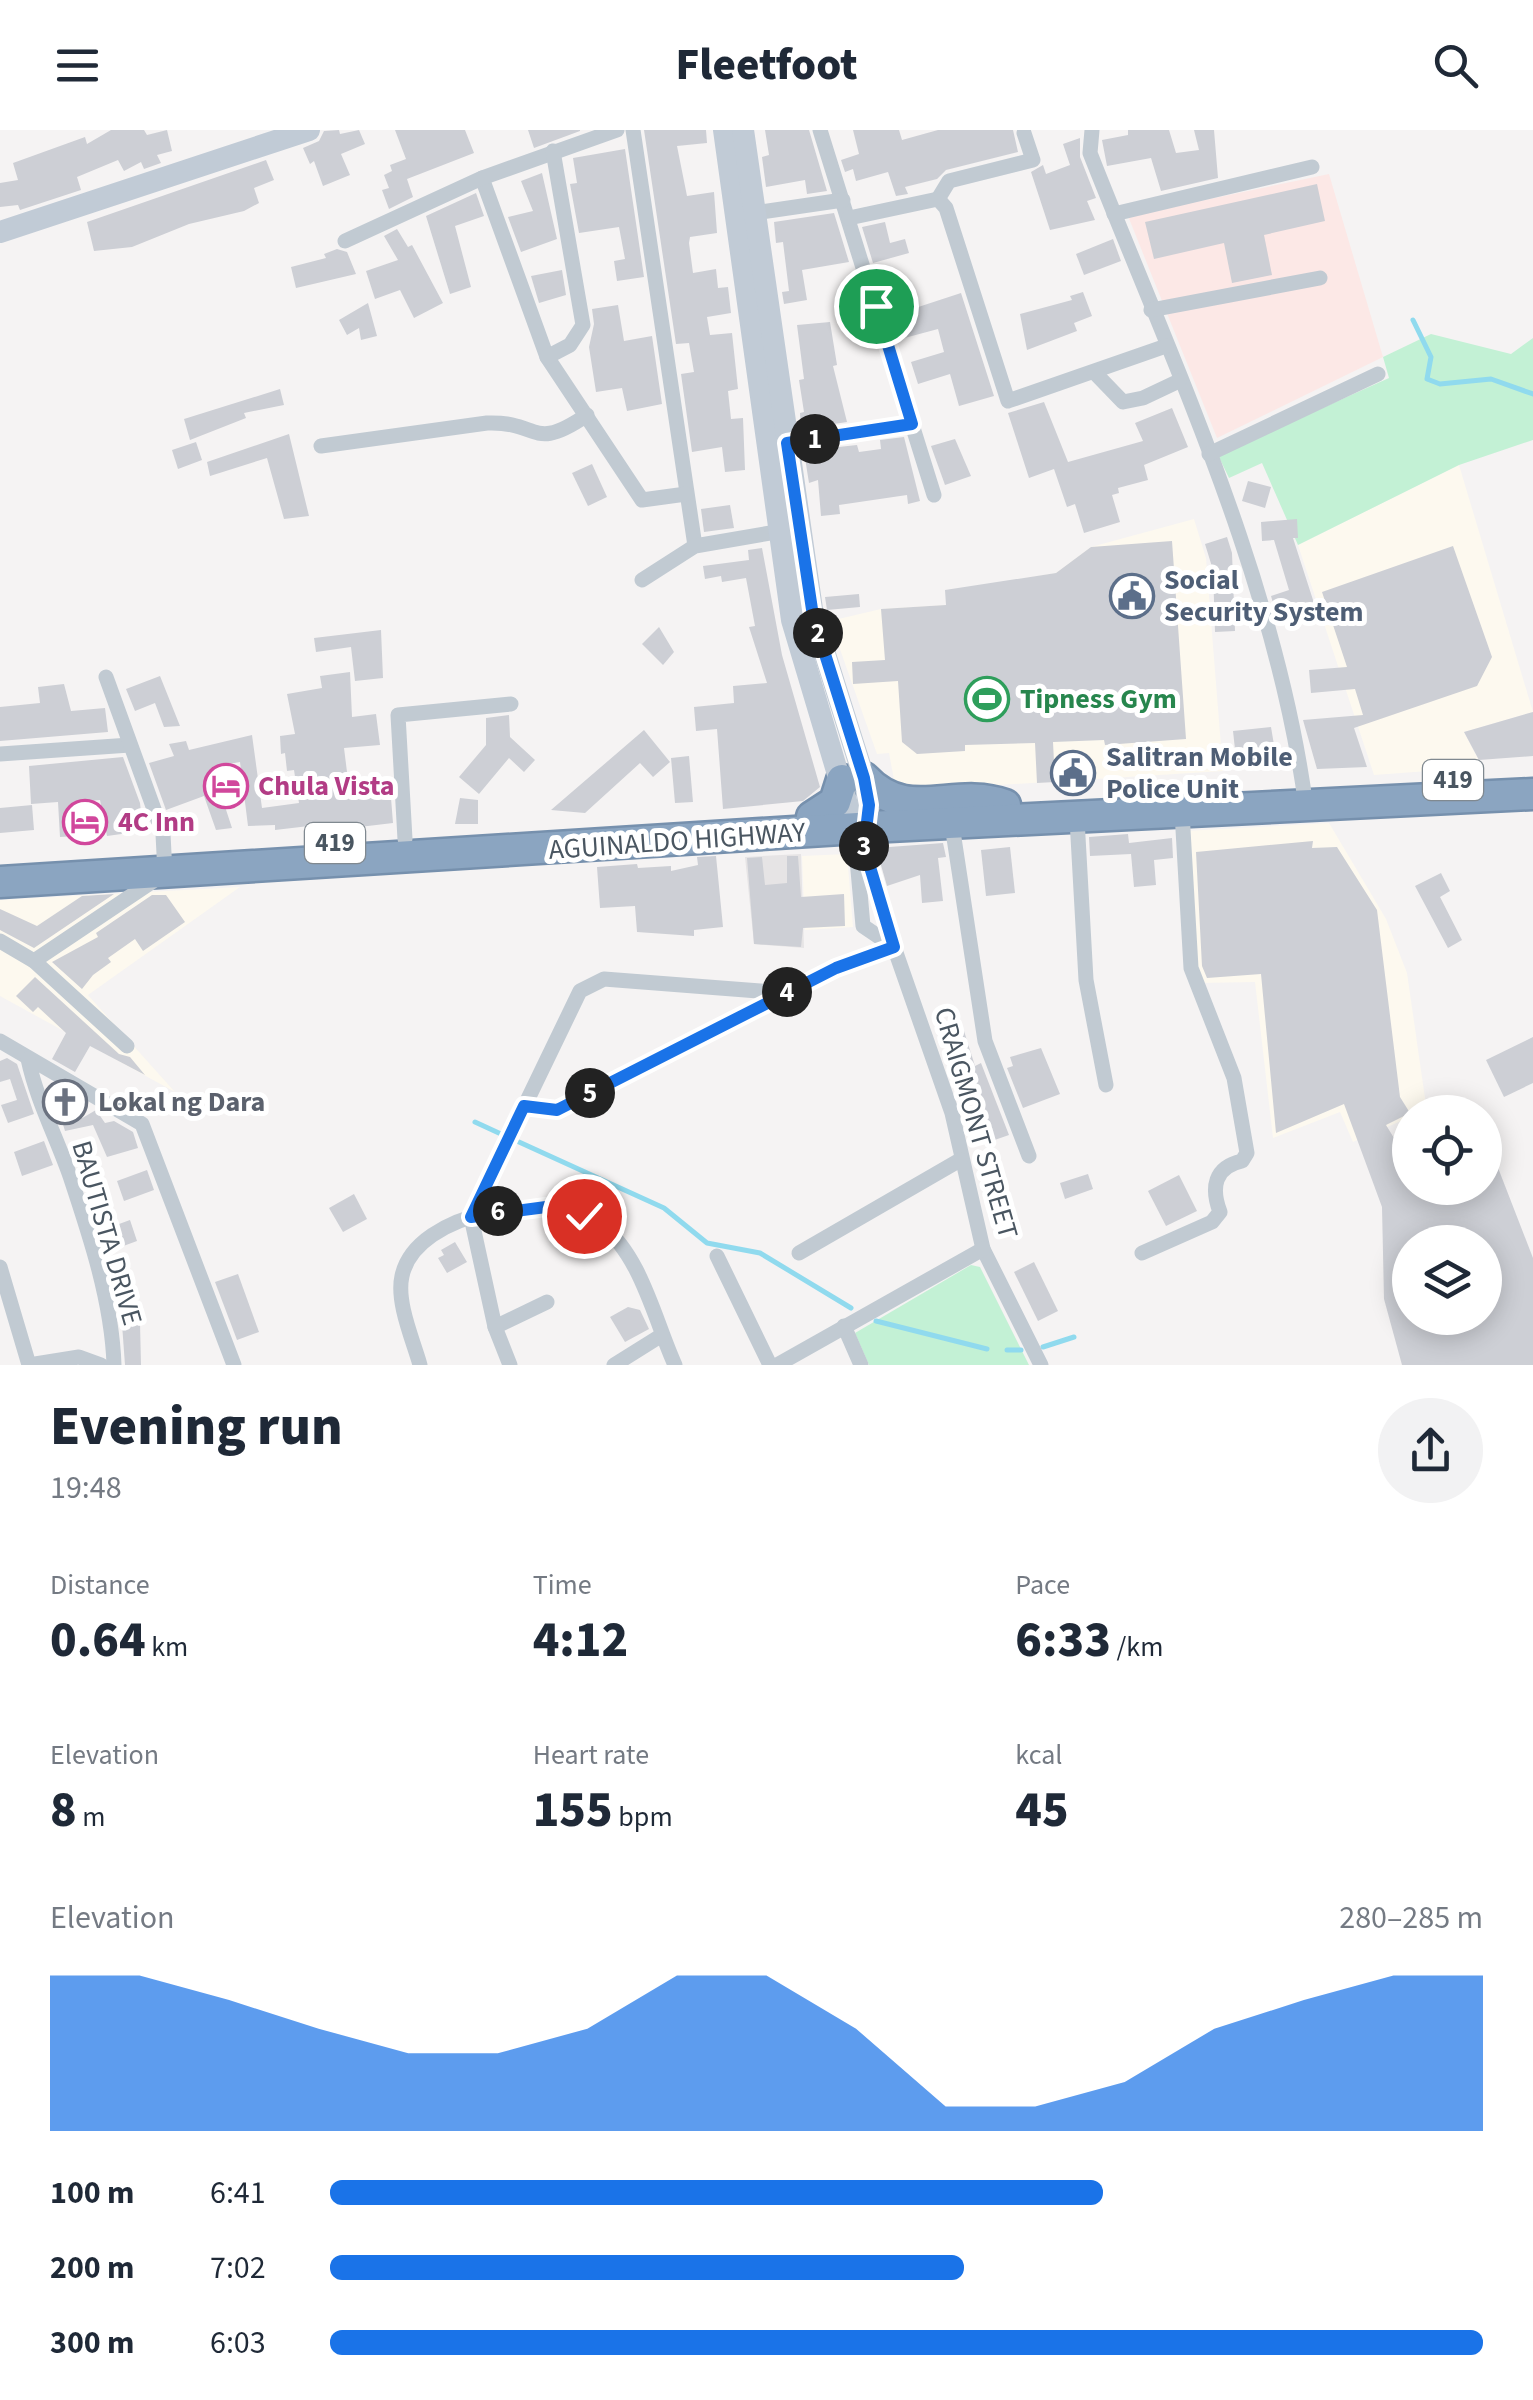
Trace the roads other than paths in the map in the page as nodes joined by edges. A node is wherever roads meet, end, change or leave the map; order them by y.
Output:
1 (309, 130) edge
2 (617, 130) edge
3 (632, 130) edge
4 (724, 130) edge
5 (744, 130) edge
6 (820, 130) edge
7 (1092, 130) edge
8 (1024, 133) dead end
9 (553, 151) junction
10 (1312, 167) dead end
11 (482, 178) junction
12 (938, 199) junction
13 (843, 200) junction
14 (1114, 214) junction
15 (745, 215) junction
16 (850, 218) junction
17 (0, 232) edge
18 (345, 241) dead end
19 (1320, 278) dead end
20 (1151, 310) junction
21 (1166, 346) junction
22 (547, 356) junction
23 (1094, 372) junction
24 (1378, 374) dead end
25 (1179, 380) junction
26 (587, 414) junction
27 (912, 424) junction
28 (777, 444) junction
29 (321, 446) dead end
30 (1209, 454) junction
31 (686, 494) junction
32 (934, 495) dead end
33 (788, 530) junction
34 (695, 546) junction
35 (642, 580) dead end
36 (106, 677) dead end
37 (511, 704) dead end
38 (130, 745) junction
39 (0, 754) edge
40 (1533, 776) edge
41 (853, 779) junction
42 (1533, 794) edge
43 (1305, 798) junction
44 (1182, 804) junction
45 (1005, 805) junction
46 (812, 817) junction
47 (1076, 819) junction
48 (860, 821) junction
49 (952, 825) junction
50 (405, 840) junction
51 (0, 862) edge
52 (164, 862) junction
53 (0, 882) edge
54 (0, 941) edge
55 (894, 947) junction
56 (34, 960) junction
57 (785, 993) junction
58 (0, 1041) edge
59 (128, 1046) dead end
60 (28, 1059) junction
61 (1106, 1085) dead end
62 (524, 1106) junction
63 (1030, 1156) dead end
64 (960, 1160) junction
65 (471, 1217) junction
66 (983, 1249) junction
67 (799, 1253) dead end
68 (1142, 1253) dead end
69 (717, 1256) dead end
70 (0, 1267) edge
71 (547, 1302) dead end
72 (496, 1326) junction
73 (844, 1326) junction
74 (662, 1335) junction
75 (29, 1365) edge
76 (102, 1365) edge
77 (114, 1365) edge
78 (234, 1365) edge
79 (420, 1365) edge
80 (510, 1365) edge
81 (614, 1365) edge
82 (675, 1365) edge
83 (774, 1365) edge
84 (861, 1365) edge
85 (1041, 1365) edge

1 - 17 main road
2 - 9 street
3 - 31 street
4 - 15 main road
5 - 15 main road
6 - 13 street
7 - 14 street
8 - 12 street
9 - 11 street
9 - 22 street
10 - 14 street
11 - 18 street
11 - 22 street
12 - 16 street
12 - 23 street
13 - 15 street
13 - 16 street
14 - 20 street
15 - 28 main road
16 - 27 street
19 - 20 street
20 - 21 street
21 - 23 street
21 - 25 street
22 - 26 street
23 - 25 street
24 - 30 street
25 - 30 street
26 - 29 street
26 - 31 street
27 - 28 street
27 - 32 street
28 - 33 main road
30 - 43 street
31 - 34 street
33 - 34 street
33 - 41 main road
34 - 35 street
36 - 38 street
37 - 50 street
38 - 39 street
38 - 52 street
40 - 43 highway, AGUINALDO HIGHWAY / 419
41 - 45 highway
41 - 46 highway
41 - 48 main road
42 - 43 highway, AGUINALDO HIGHWAY / 419
43 - 44 highway, AGUINALDO HIGHWAY / 419
44 - 45 highway, AGUINALDO HIGHWAY / 419
44 - 47 highway, AGUINALDO HIGHWAY / 419
44 - 68 street
45 - 48 highway, AGUINALDO HIGHWAY / 419
46 - 48 highway, AGUINALDO HIGHWAY / 419
46 - 50 highway, AGUINALDO HIGHWAY / 419
47 - 49 highway, AGUINALDO HIGHWAY / 419
47 - 61 street
48 - 49 highway, AGUINALDO HIGHWAY / 419
48 - 52 highway, AGUINALDO HIGHWAY / 419
48 - 55 street, CRAIGMONT STREET
48 - 55 street, CRAIGMONT STREET
49 - 63 street
50 - 52 highway, AGUINALDO HIGHWAY / 419
51 - 52 highway, AGUINALDO HIGHWAY / 419
52 - 53 highway, AGUINALDO HIGHWAY / 419
52 - 56 street
54 - 56 street
55 - 57 street
55 - 64 street, CRAIGMONT STREET
56 - 59 street
57 - 62 street
57 - 62 street
58 - 60 street
60 - 77 street, BAUTISTA DRIVE
60 - 78 street
62 - 65 street
64 - 66 street, CRAIGMONT STREET
64 - 67 street
65 - 72 street
65 - 74 street
65 - 79 street
66 - 73 street
66 - 85 street, CRAIGMONT STREET
69 - 83 street
70 - 75 street
71 - 72 street
72 - 80 street
73 - 83 street
73 - 84 street
74 - 81 street
74 - 82 street
75 - 76 street

